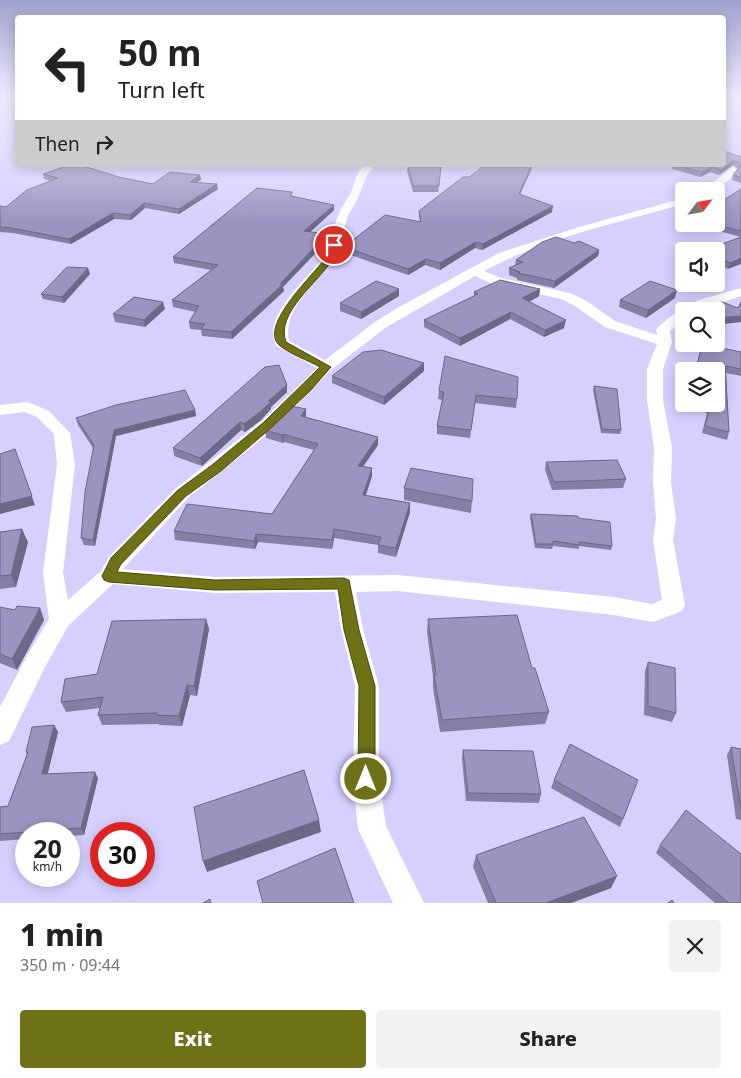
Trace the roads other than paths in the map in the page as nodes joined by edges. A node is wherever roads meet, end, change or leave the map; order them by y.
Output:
1 (367, 167) edge
2 (733, 170) edge
3 (721, 182) edge
4 (675, 204) edge
5 (475, 272) junction
6 (741, 292) edge
7 (707, 302) edge
8 (675, 320) edge
9 (665, 342) junction
10 (326, 367) junction
11 (0, 410) edge
12 (109, 576) junction
13 (344, 584) junction
14 (60, 620) junction
15 (0, 733) edge
16 (409, 903) edge

1 - 10 street
2 - 3 street
4 - 5 street
5 - 9 street
5 - 10 street
6 - 7 street
8 - 9 street
9 - 13 street
10 - 12 street
11 - 14 street
12 - 13 street
12 - 14 street
13 - 16 street
14 - 15 street

